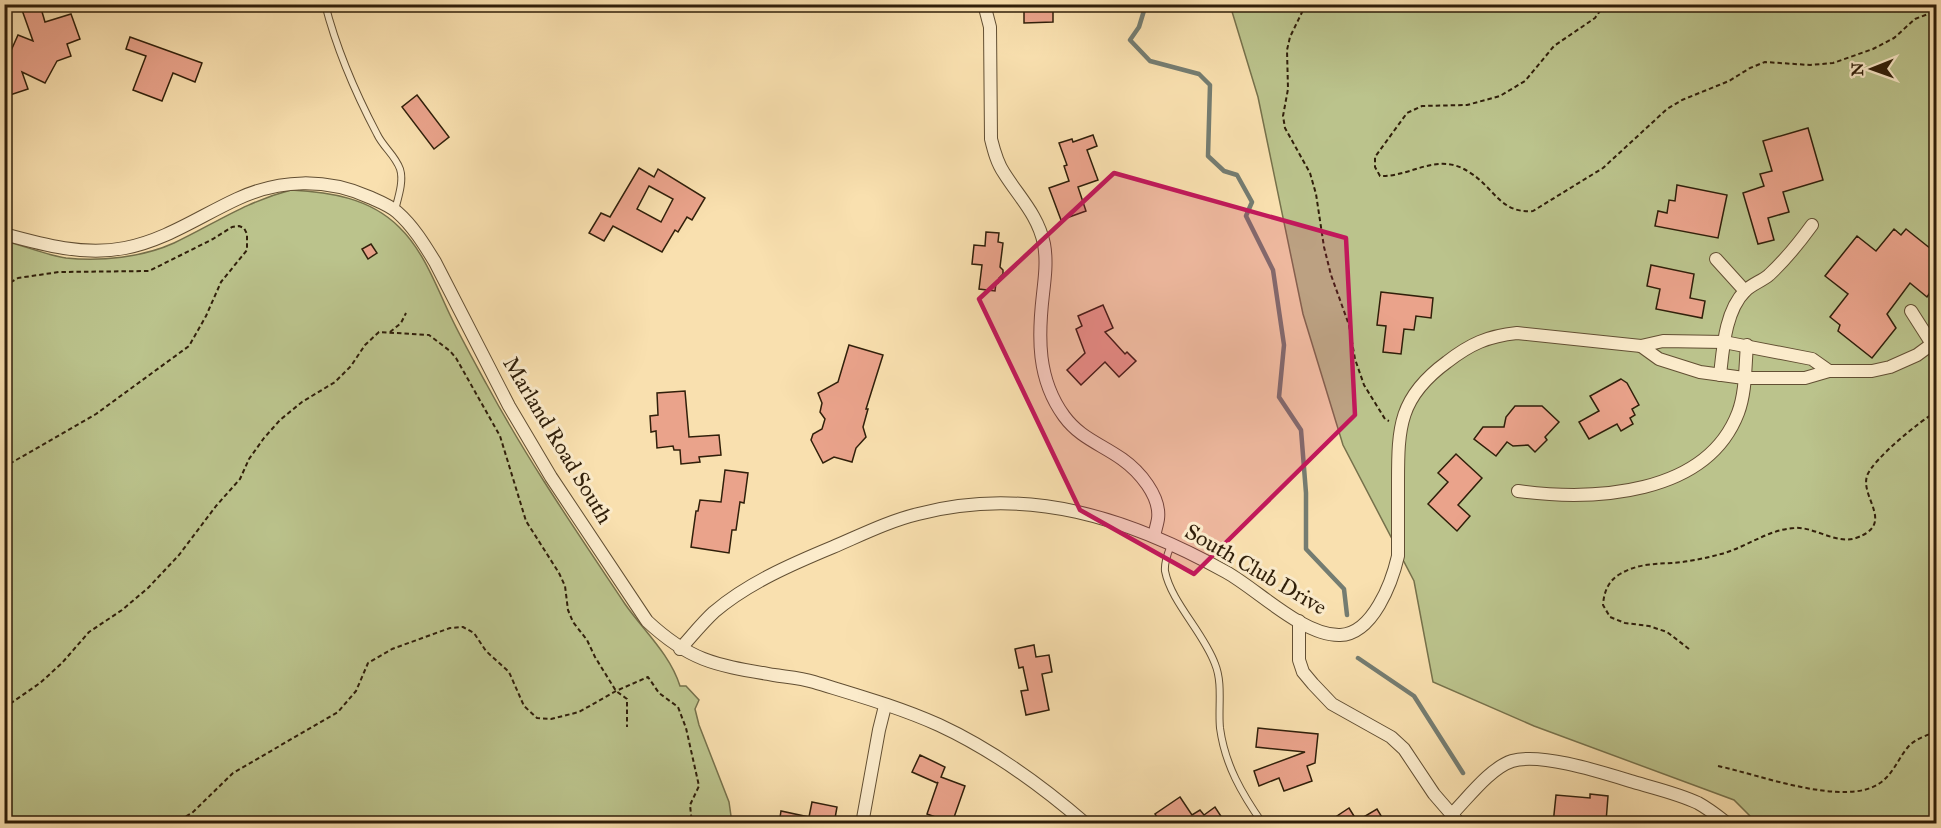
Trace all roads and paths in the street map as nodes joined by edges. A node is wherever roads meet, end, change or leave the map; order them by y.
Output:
1 (325, 4) edge
2 (984, 4) edge
3 (1306, 4) edge
4 (1605, 4) edge
5 (1936, 11) edge
6 (395, 210) junction
7 (1812, 225) dead end
8 (4, 234) edge
9 (1716, 259) dead end
10 (4, 286) edge
11 (1745, 291) junction
12 (1911, 311) dead end
13 (406, 313) dead end
14 (390, 332) junction
15 (1724, 342) junction
16 (1934, 343) edge
17 (1747, 345) junction
18 (1641, 346) junction
19 (1829, 371) junction
20 (1720, 375) junction
21 (1744, 378) junction
22 (1936, 412) edge
23 (1400, 427) junction
24 (4, 467) edge
25 (1518, 491) dead end
26 (1154, 536) junction
27 (1171, 545) junction
28 (1299, 621) junction
29 (1689, 648) dead end
30 (680, 649) junction
31 (616, 691) junction
32 (885, 706) junction
33 (4, 708) edge
34 (627, 727) dead end
35 (1936, 732) edge
36 (1718, 766) dead end
37 (1455, 819) edge
38 (173, 824) edge
39 (692, 824) edge
40 (862, 824) edge
41 (1086, 824) edge
42 (1263, 824) edge
43 (1728, 824) edge

1 - 6 lane
2 - 26 street
3 - 23 path
4 - 5 path
6 - 8 street, Marland Road South
6 - 30 street, Marland Road South
7 - 11 street
9 - 11 street
10 - 24 path
11 - 15 street
12 - 16 street
13 - 14 path
14 - 31 path
14 - 33 path
15 - 17 street, South Club Drive
15 - 18 street, South Club Drive
15 - 20 street
16 - 19 street, South Club Drive
17 - 19 street, South Club Drive
17 - 21 street
18 - 20 street, South Club Drive
18 - 23 street, South Club Drive
19 - 21 street, South Club Drive
20 - 21 street, South Club Drive
21 - 25 street
22 - 29 path
23 - 28 street, South Club Drive
26 - 27 street, South Club Drive
26 - 30 street, South Club Drive
27 - 28 street, South Club Drive
27 - 42 lane
28 - 37 street
30 - 32 street, Marland Road South
31 - 34 path
31 - 38 path
31 - 39 path
32 - 40 street
32 - 41 street, Marland Road South
35 - 36 path
37 - 43 street

